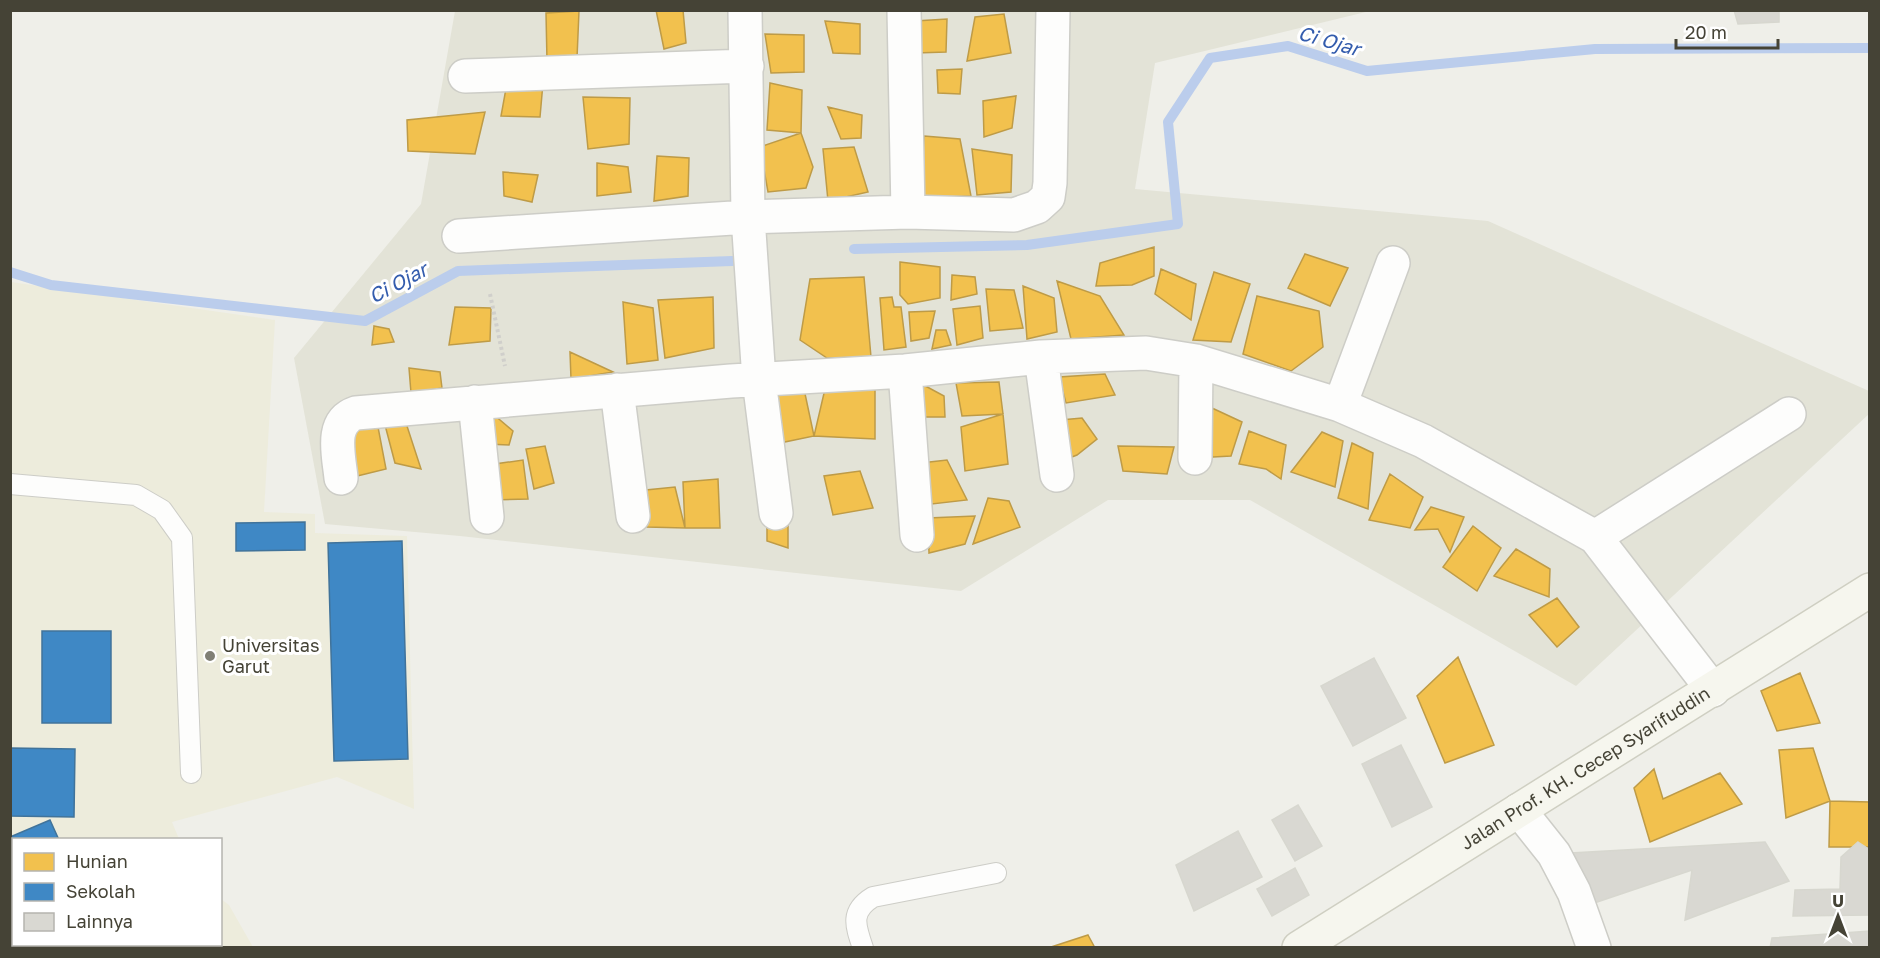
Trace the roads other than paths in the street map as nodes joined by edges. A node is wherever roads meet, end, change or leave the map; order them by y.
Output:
1 (754, 10) edge
2 (904, 10) edge
3 (1053, 10) edge
4 (745, 11) edge
5 (747, 66) junction
6 (465, 76) dead end
7 (909, 212) junction
8 (748, 217) junction
9 (459, 236) dead end
10 (1393, 263) dead end
11 (1041, 357) junction
12 (1196, 361) junction
13 (905, 371) junction
14 (759, 380) junction
15 (617, 390) junction
16 (475, 402) junction
17 (1340, 405) junction
18 (1789, 414) dead end
19 (1195, 458) dead end
20 (1057, 474) dead end
21 (341, 478) dead end
22 (10, 484) edge
23 (776, 513) dead end
24 (633, 516) dead end
25 (487, 517) dead end
26 (917, 535) dead end
27 (1595, 537) junction
28 (1869, 590) edge
29 (1713, 690) junction
30 (191, 773) dead end
31 (1519, 810) junction
32 (996, 873) dead end
33 (863, 948) edge
34 (1299, 948) edge
35 (1594, 948) edge

1 - 4 street
2 - 7 street
3 - 7 street
4 - 5 street
5 - 6 street
5 - 8 street
7 - 8 street
8 - 9 street
8 - 14 street
10 - 17 street
11 - 12 street
11 - 13 street
11 - 20 street
12 - 17 street
12 - 19 street
13 - 14 street
13 - 26 street
14 - 15 street
14 - 23 street
15 - 16 street
15 - 24 street
16 - 21 street
16 - 25 street
17 - 27 street
18 - 27 street
22 - 30 lane
27 - 29 street
28 - 29 main road, Jalan Prof. KH. Cecep Syarifuddin
29 - 31 main road, Jalan Prof. KH. Cecep Syarifuddin
31 - 34 main road, Jalan Prof. KH. Cecep Syarifuddin
31 - 35 street
32 - 33 lane

